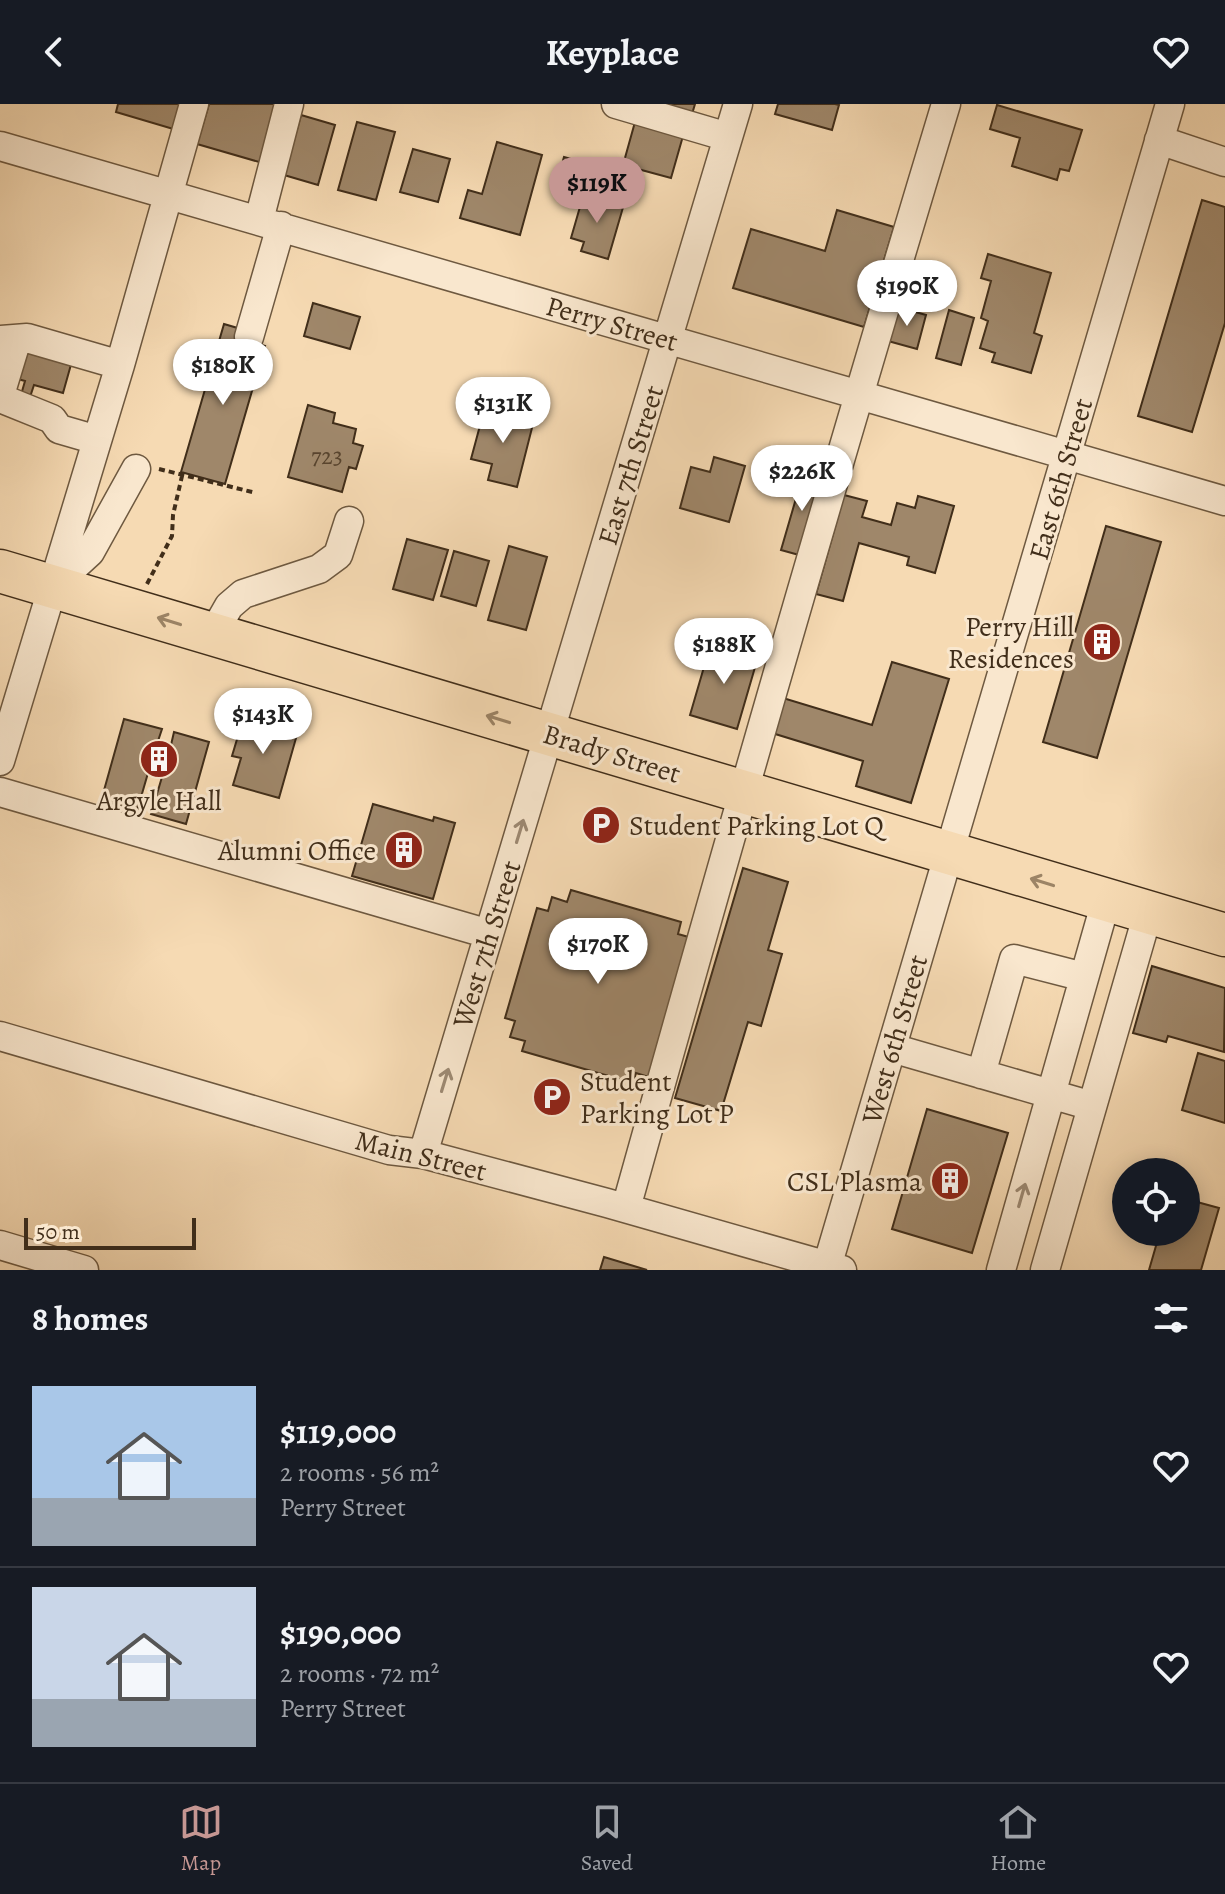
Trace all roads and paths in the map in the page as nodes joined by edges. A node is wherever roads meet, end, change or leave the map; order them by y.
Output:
1 (194, 104) edge
2 (289, 104) edge
3 (616, 104) edge
4 (738, 104) edge
5 (946, 104) edge
6 (1170, 104) edge
7 (728, 137) junction
8 (1159, 140) junction
9 (0, 146) edge
10 (1225, 162) edge
11 (168, 193) junction
12 (270, 223) junction
13 (249, 337) dead end
14 (9, 340) edge
15 (668, 340) junction
16 (120, 365) junction
17 (858, 396) junction
18 (0, 397) edge
19 (97, 440) junction
20 (1066, 457) junction
21 (144, 468) joint
22 (182, 476) junction
23 (256, 493) dead end
24 (1225, 501) edge
25 (349, 521) dead end
26 (0, 571) edge
27 (152, 574) dead end
28 (52, 586) junction
29 (213, 634) junction
30 (549, 734) junction
31 (2, 746) edge
32 (0, 792) edge
33 (742, 792) junction
34 (949, 854) junction
35 (1106, 901) junction
36 (1148, 913) junction
37 (489, 934) junction
38 (1225, 935) edge
39 (1084, 977) junction
40 (0, 1036) edge
41 (892, 1048) junction
42 (981, 1074) junction
43 (1051, 1094) junction
44 (1092, 1106) junction
45 (423, 1154) junction
46 (626, 1208) junction
47 (0, 1245) edge
48 (832, 1269) edge
49 (84, 1270) edge
50 (1001, 1270) edge
51 (1045, 1270) edge

1 - 11 street
2 - 12 street
3 - 7 street
4 - 7 street, East 7th Street
5 - 17 street
6 - 8 street, East 6th Street
7 - 15 street, East 7th Street
8 - 10 street
8 - 20 street, East 6th Street
9 - 11 street, Perry Street
11 - 12 street, Perry Street
11 - 16 street
12 - 13 street
12 - 15 street, Perry Street
14 - 16 street
14 - 18 street
15 - 17 street, Perry Street
15 - 30 street, East 7th Street
16 - 19 street
17 - 20 street, Perry Street
17 - 33 street
18 - 19 street
19 - 28 street
20 - 24 street, Perry Street
20 - 34 street, East 6th Street
21 - 22 path
21 - 28 street
22 - 23 path
22 - 27 path
25 - 29 street
26 - 28 highway, Brady Street
29 -> 28 highway, Brady Street
28 - 31 street
30 -> 29 highway, Brady Street
30 - 33 highway, Brady Street
37 -> 30 street, West 7th Street
32 - 37 street
33 - 34 highway, Brady Street
33 - 46 street
35 -> 34 highway, Brady Street
34 - 41 street, West 6th Street
35 - 36 highway, Brady Street
35 - 39 street
36 - 38 highway, Brady Street
36 - 44 street
45 -> 37 street, West 7th Street
39 - 42 street
39 - 43 street
40 - 45 street, Main Street
41 - 42 street
41 - 48 street, West 6th Street
42 - 43 street
43 - 44 street
50 -> 43 street
44 - 51 street
45 - 46 street, Main Street
46 - 48 street, Main Street
47 - 49 street

